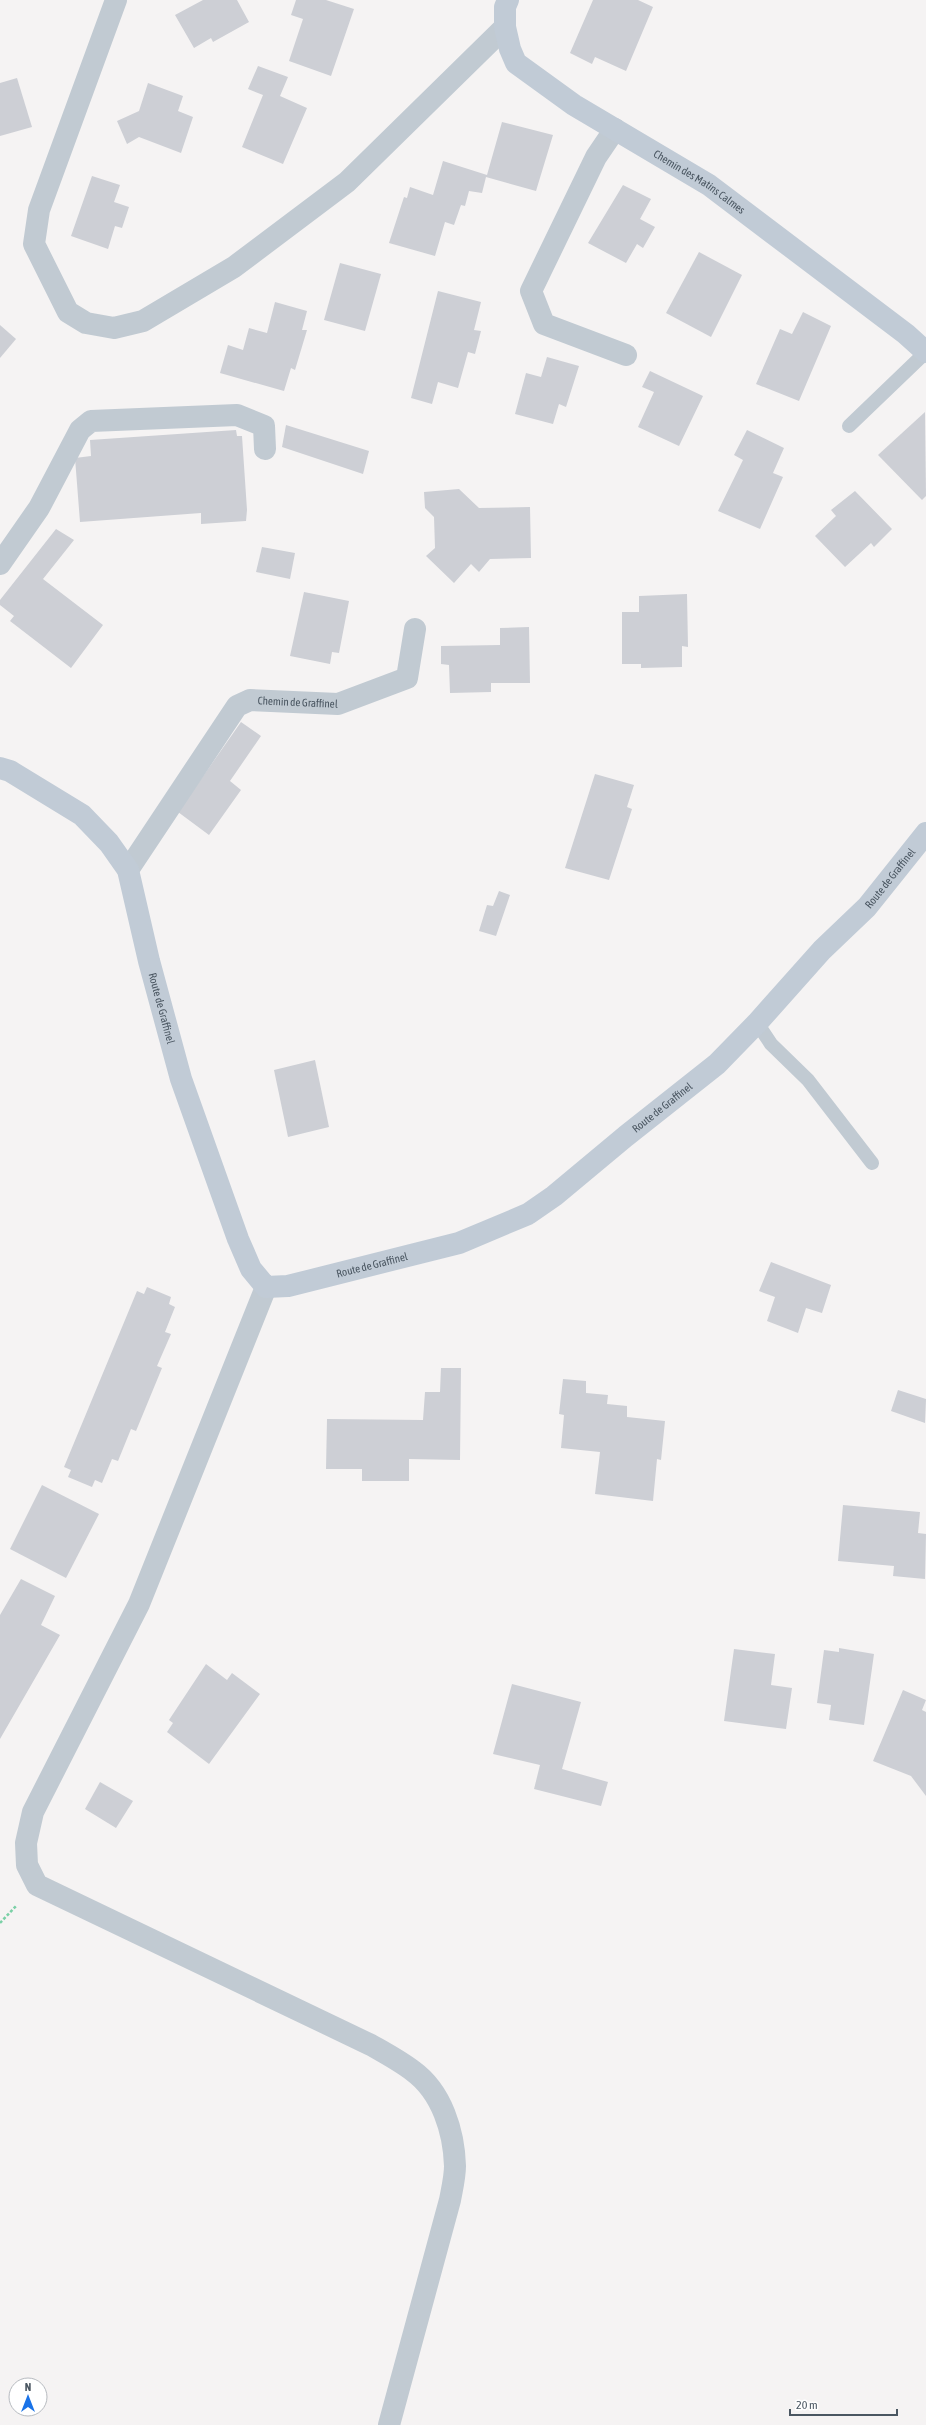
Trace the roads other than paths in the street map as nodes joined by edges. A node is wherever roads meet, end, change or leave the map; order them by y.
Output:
1 (116, 0) edge
2 (508, 0) edge
3 (505, 26) junction
4 (614, 129) junction
5 (926, 352) edge
6 (626, 354) dead end
7 (849, 426) dead end
8 (265, 449) dead end
9 (0, 564) edge
10 (415, 629) dead end
11 (0, 768) edge
12 (926, 833) edge
13 (128, 870) junction
14 (757, 1023) junction
15 (872, 1163) dead end
16 (266, 1287) junction
17 (389, 2425) edge

1 - 3 street
2 - 3 street, Chemin des Matins Calmes
3 - 4 street, Chemin des Matins Calmes
4 - 5 street, Chemin des Matins Calmes
4 - 6 street
5 - 7 lane
8 - 9 street
10 - 13 street, Chemin de Graffinel
11 - 13 street, Route de Graffinel
12 - 14 street, Route de Graffinel
13 - 16 street, Route de Graffinel
14 - 15 lane
14 - 16 street, Route de Graffinel
16 - 17 street

